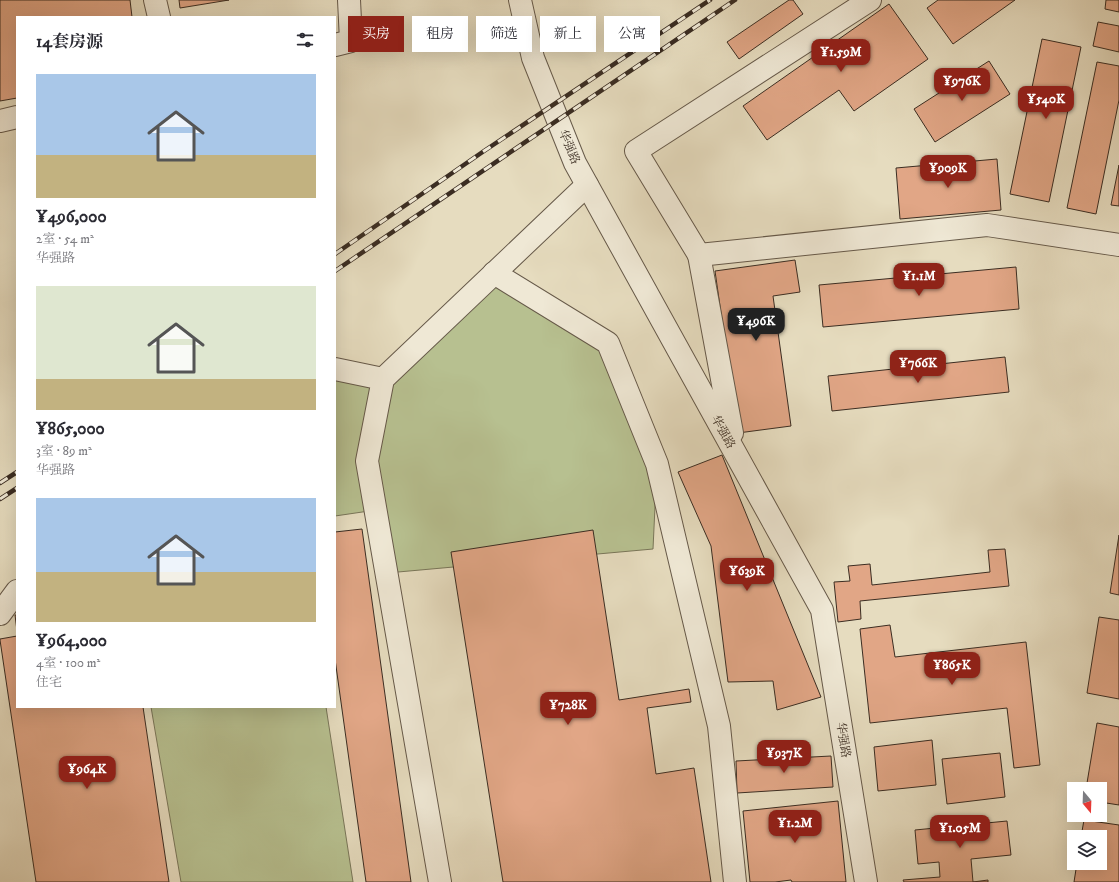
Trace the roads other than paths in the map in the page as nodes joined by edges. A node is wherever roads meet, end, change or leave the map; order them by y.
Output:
1 (155, 0) edge
2 (349, 0) edge
3 (520, 0) edge
4 (870, 0) edge
5 (159, 16) edge
6 (336, 45) edge
7 (16, 118) edge
8 (0, 120) edge
9 (587, 185) junction
10 (1119, 245) edge
11 (699, 255) junction
12 (494, 273) junction
13 (336, 369) edge
14 (382, 379) junction
15 (735, 453) junction
16 (16, 592) edge
17 (0, 614) edge
18 (440, 882) edge
19 (735, 882) edge
20 (866, 882) edge

1 - 5 street
2 - 6 street
3 - 9 street, 华强路
4 - 11 street
7 - 8 street
9 - 12 street
9 - 15 street, 华强路
10 - 11 street
11 - 15 street
12 - 14 street
12 - 19 street
13 - 14 street
14 - 18 street
15 - 20 street, 华强路
16 - 17 street

